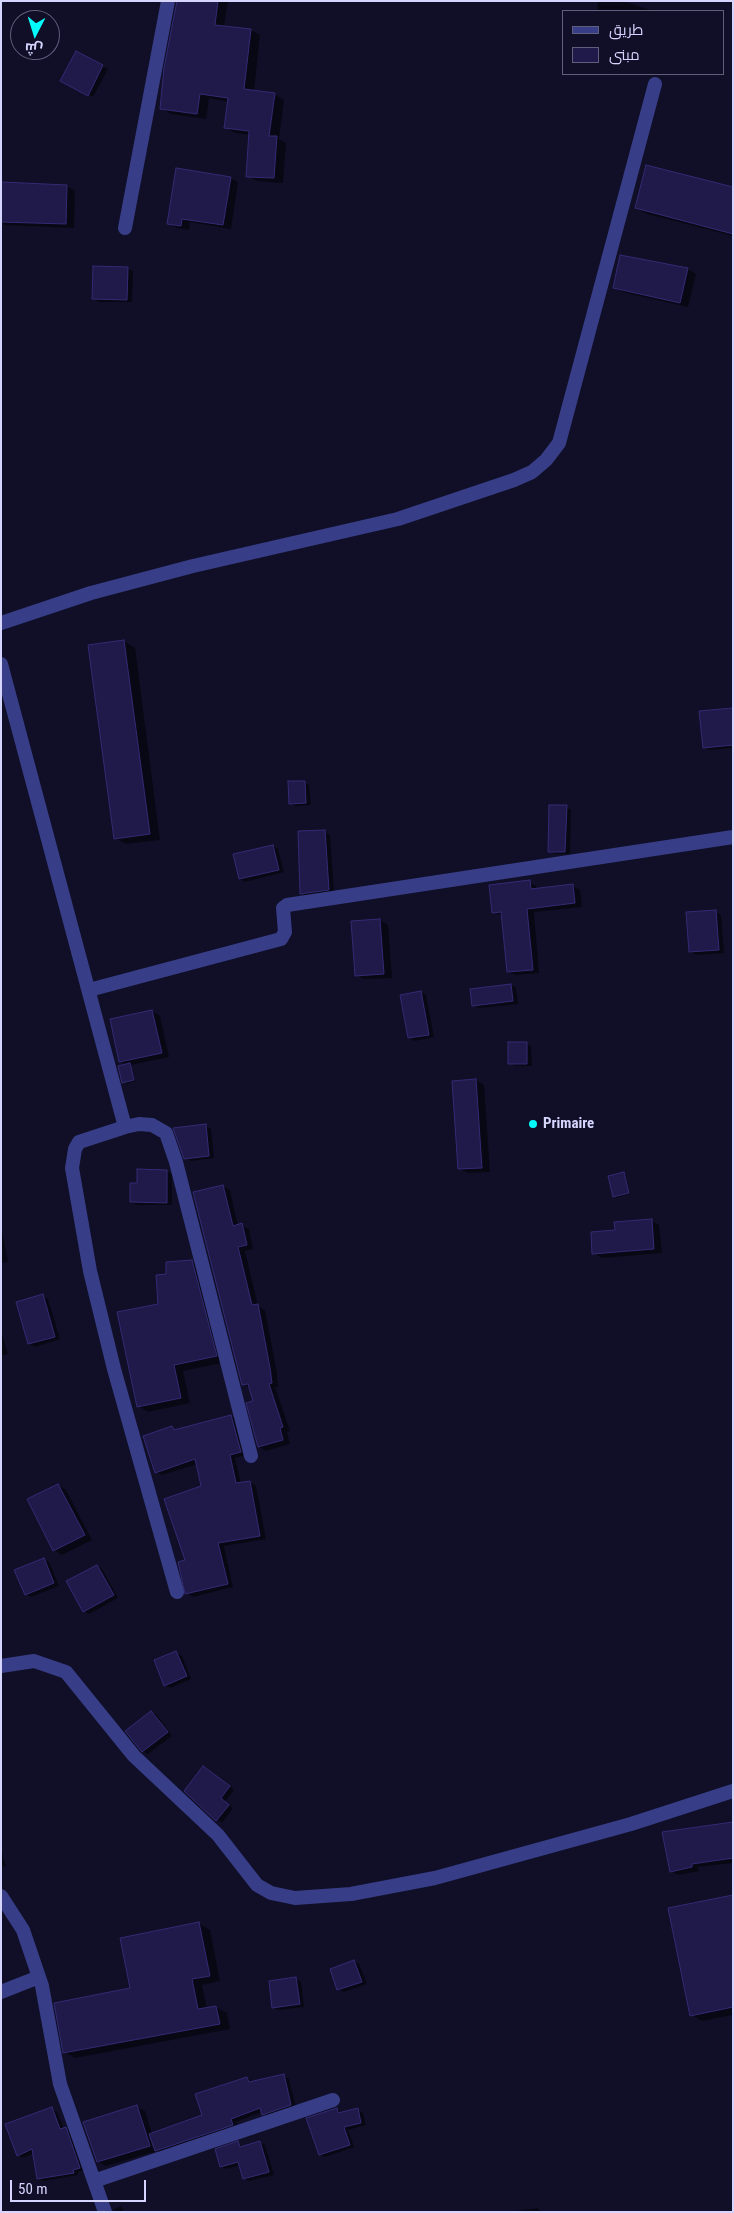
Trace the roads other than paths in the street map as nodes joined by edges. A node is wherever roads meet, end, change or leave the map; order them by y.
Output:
1 (168, 1) edge
2 (655, 84) dead end
3 (126, 228) dead end
4 (1, 623) edge
5 (1, 664) edge
6 (733, 837) edge
7 (88, 990) junction
8 (125, 1127) junction
9 (250, 1456) dead end
10 (177, 1592) dead end
11 (1, 1666) edge
12 (733, 1791) edge
13 (1, 1896) edge
14 (39, 1977) junction
15 (1, 1992) edge
16 (333, 2100) dead end
17 (94, 2180) junction
18 (105, 2212) edge

1 - 3 street
2 - 4 street
5 - 7 street
6 - 7 street
7 - 8 street
8 - 9 street
8 - 10 street
11 - 12 street
13 - 14 street
14 - 15 street
14 - 17 street
16 - 17 street
17 - 18 street

